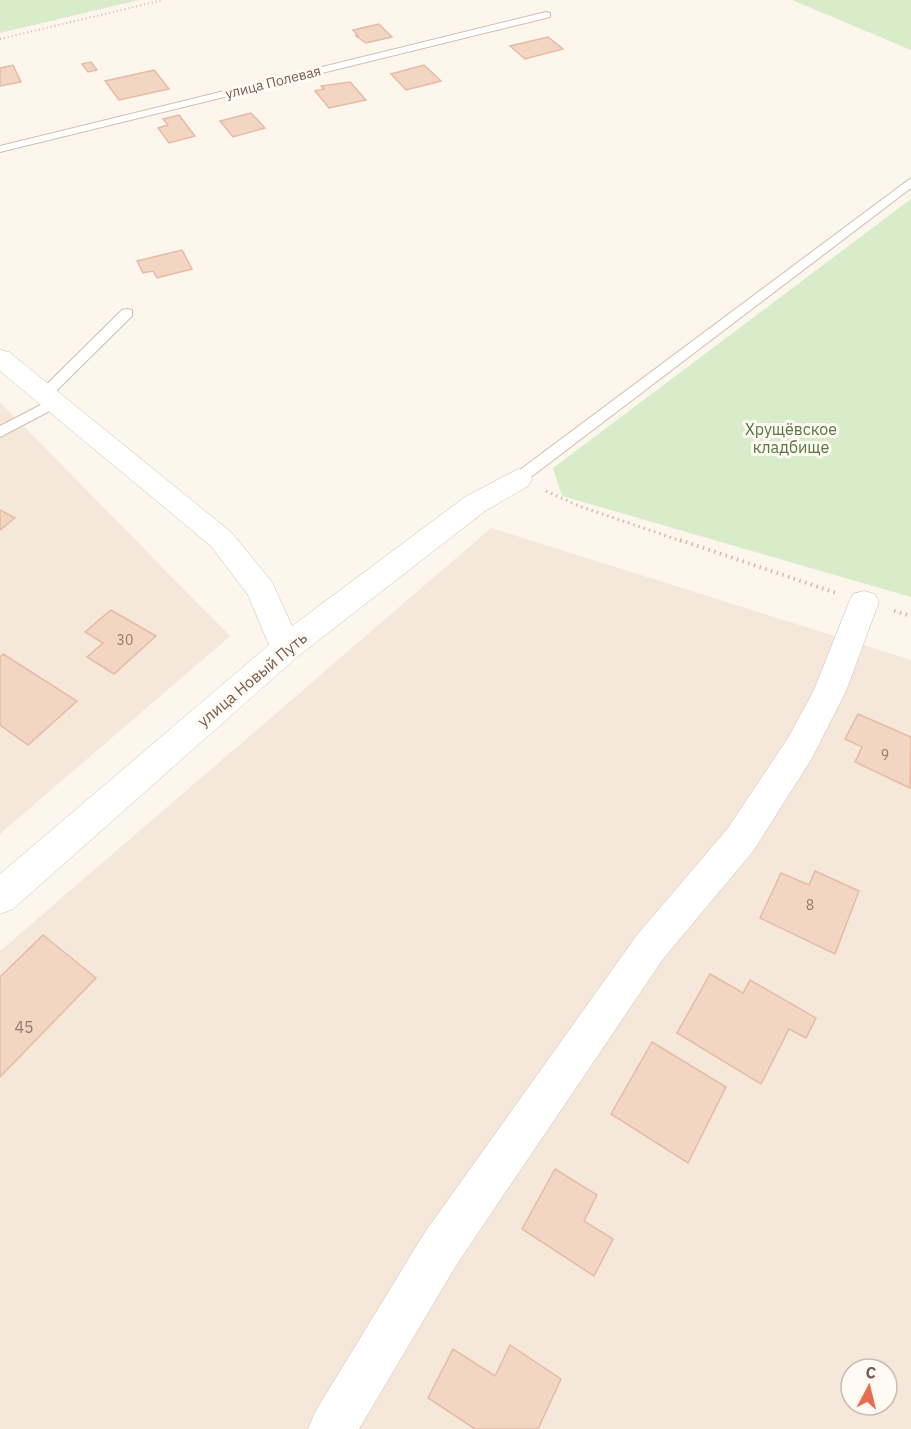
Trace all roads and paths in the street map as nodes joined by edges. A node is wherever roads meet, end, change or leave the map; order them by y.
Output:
1 (163, 0) edge
2 (546, 15) dead end
3 (0, 39) edge
4 (0, 149) edge
5 (911, 182) edge
6 (126, 313) dead end
7 (0, 358) edge
8 (50, 398) junction
9 (0, 432) edge
10 (518, 479) junction
11 (864, 603) junction
12 (911, 616) edge
13 (286, 648) junction
14 (0, 897) edge
15 (332, 1429) edge

1 - 3 path
2 - 4 lane, улица Полевая
5 - 10 lane
6 - 8 lane
7 - 8 street
8 - 9 lane
8 - 13 street
10 - 11 path
10 - 13 street, улица Новый Путь
11 - 12 path
11 - 15 street
13 - 14 street, улица Новый Путь

